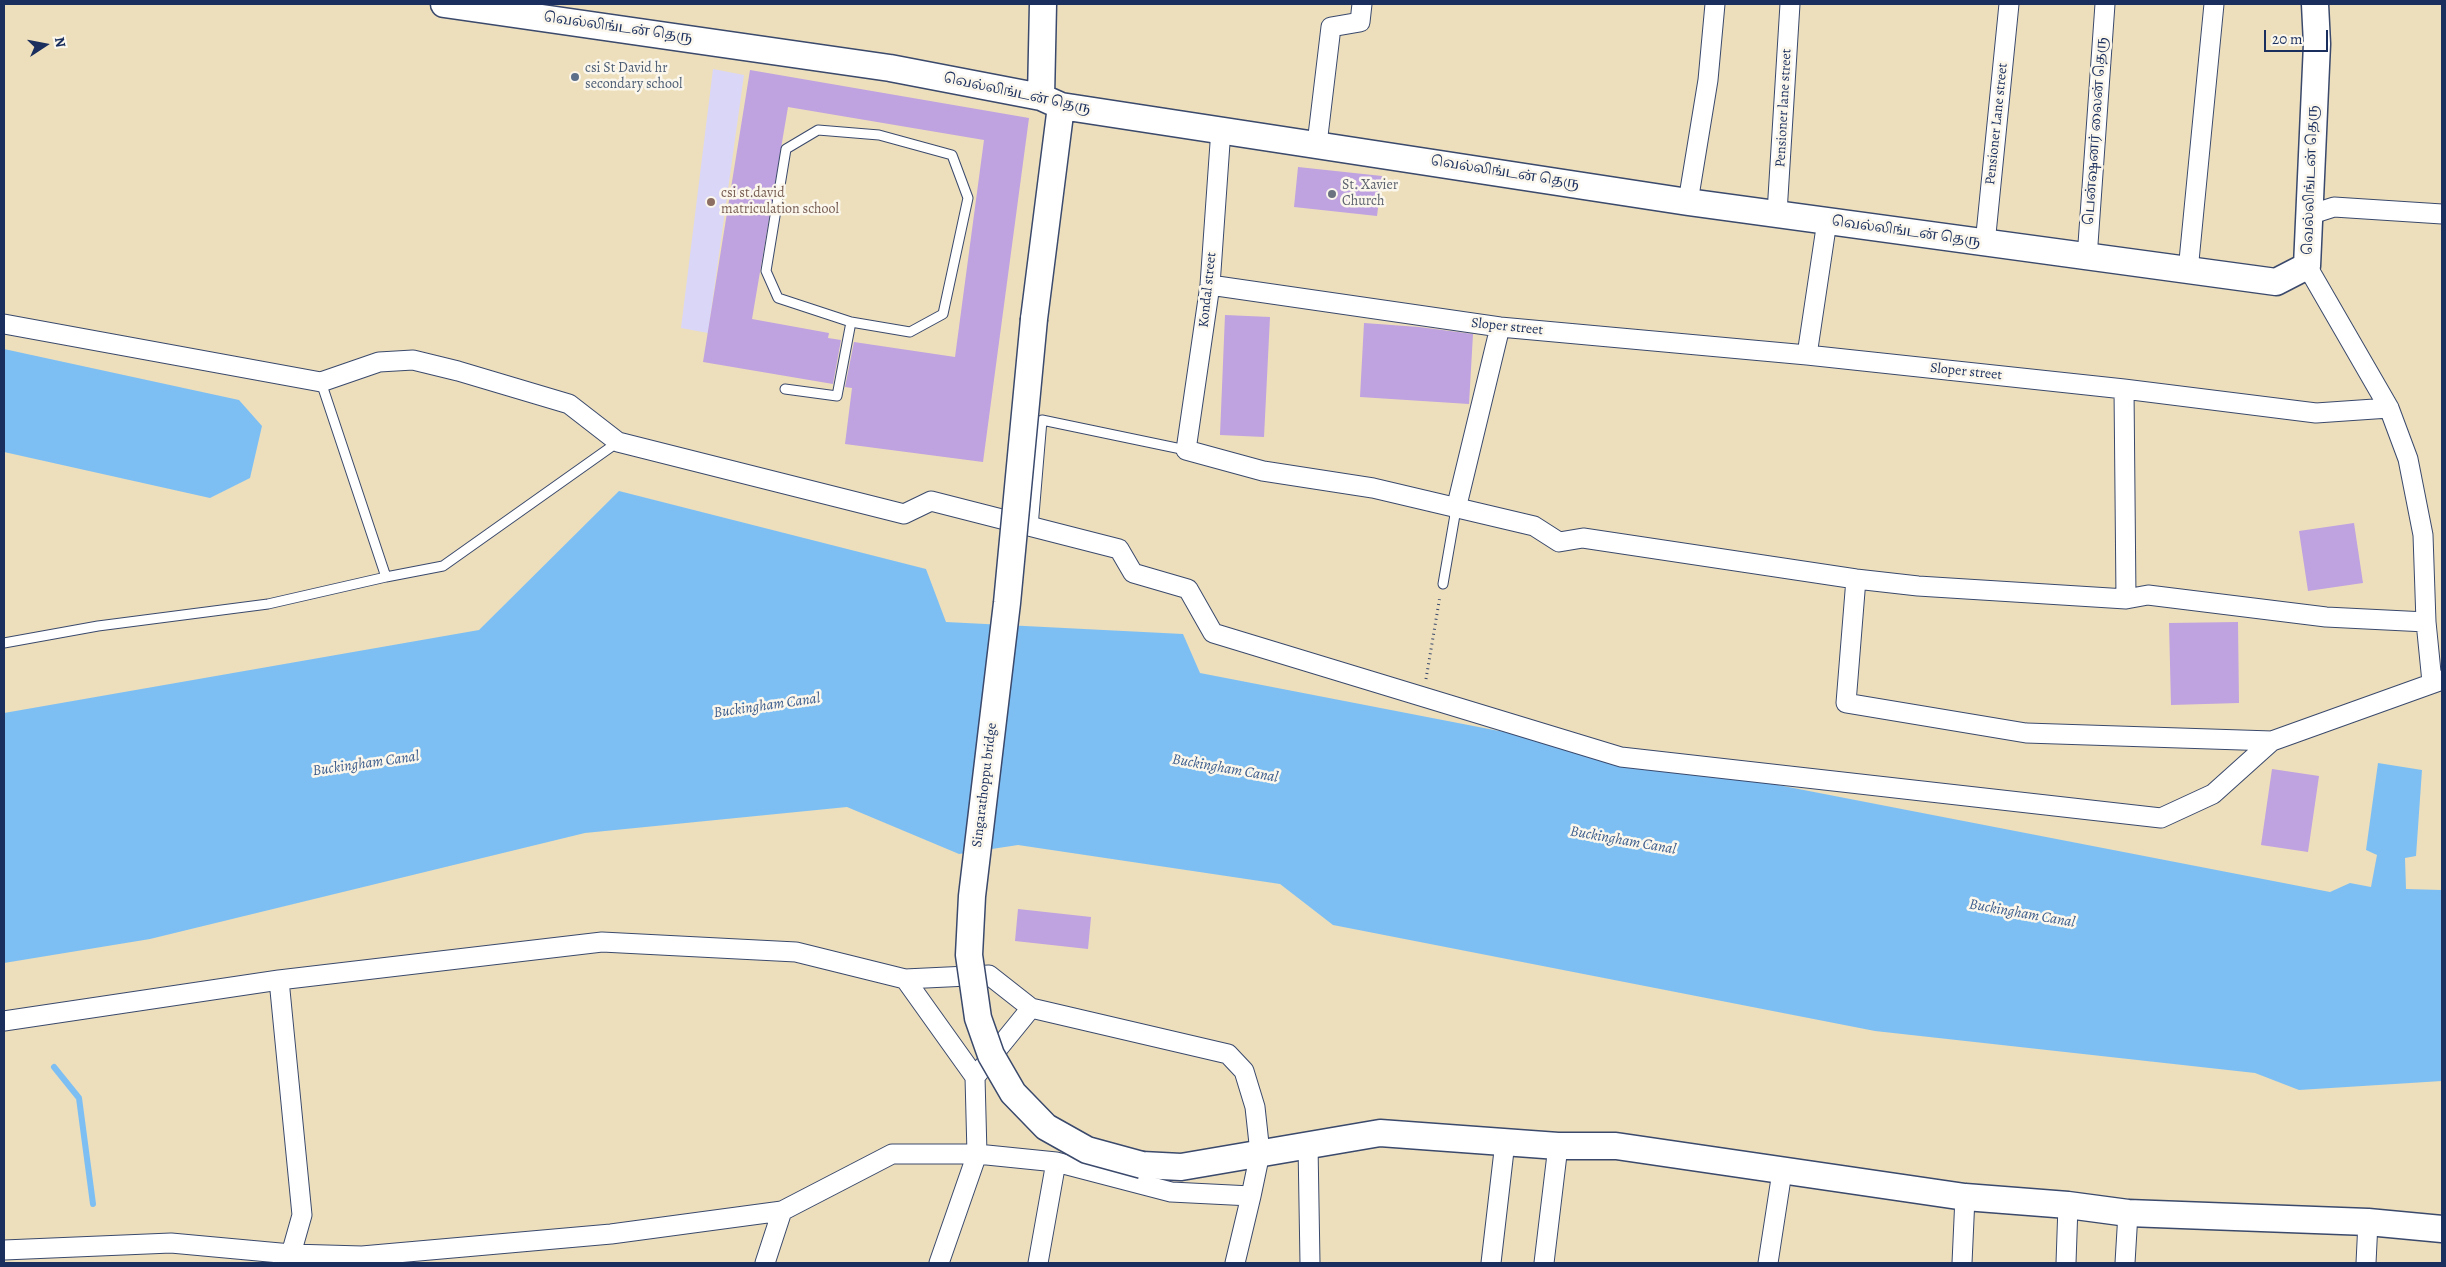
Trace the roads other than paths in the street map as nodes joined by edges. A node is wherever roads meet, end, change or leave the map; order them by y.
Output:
1 (444, 4) edge
2 (1043, 4) edge
3 (1362, 4) edge
4 (1715, 4) edge
5 (1790, 4) edge
6 (2008, 4) edge
7 (2105, 4) edge
8 (2214, 4) edge
9 (2315, 4) edge
10 (532, 10) edge
11 (1051, 101) junction
12 (1221, 129) junction
13 (1317, 144) junction
14 (1688, 202) junction
15 (1777, 213) junction
16 (2442, 214) edge
17 (2308, 215) junction
18 (1827, 221) junction
19 (1985, 244) junction
20 (2086, 258) junction
21 (2307, 266) junction
22 (2188, 271) junction
23 (1210, 285) junction
24 (851, 322) junction
25 (4, 324) edge
26 (1500, 327) junction
27 (1807, 355) junction
28 (321, 382) junction
29 (2124, 388) junction
30 (785, 389) dead end
31 (2389, 408) junction
32 (618, 442) junction
33 (1186, 450) junction
34 (1456, 508) junction
35 (1033, 527) junction
36 (386, 577) junction
37 (1856, 580) junction
38 (1443, 584) road end
39 (2126, 599) junction
40 (2426, 622) junction
41 (4, 643) edge
42 (2437, 681) edge
43 (2272, 741) junction
44 (905, 979) junction
45 (279, 980) junction
46 (1031, 1008) junction
47 (4, 1021) edge
48 (975, 1077) junction
49 (1505, 1142) junction
50 (1308, 1145) junction
51 (1558, 1146) junction
52 (1260, 1153) junction
53 (977, 1154) junction
54 (1056, 1162) junction
55 (1782, 1172) junction
56 (1251, 1196) junction
57 (1965, 1197) junction
58 (2068, 1205) junction
59 (782, 1211) junction
60 (2128, 1213) junction
61 (2368, 1222) junction
62 (2442, 1229) edge
63 (4, 1250) edge
64 (291, 1254) junction
65 (362, 1260) edge
66 (765, 1263) edge
67 (939, 1263) edge
68 (1038, 1263) edge
69 (1235, 1263) edge
70 (1310, 1263) edge
71 (1491, 1263) edge
72 (1544, 1263) edge
73 (1768, 1263) edge
74 (1962, 1263) edge
75 (2066, 1263) edge
76 (2125, 1263) edge
77 (2366, 1263) edge

1 - 10 main road, வெல்லிங்டன் தெரு
2 - 11 main road
3 - 13 street
4 - 14 street
5 - 15 street, Pensioner lane street
6 - 19 street, Pensioner Lane street
7 - 20 street, பென்ஷனர் லைன் தெரு
8 - 22 street
9 - 17 main road, வெல்லிங்டன் தெரு
10 - 11 main road, வெல்லிங்டன் தெரு
11 - 12 main road, வெல்லிங்டன் தெரு
11 - 52 main road, Singarathoppu bridge, bridge
12 - 13 main road, வெல்லிங்டன் தெரு
12 - 23 street, Kondal street
13 - 14 main road, வெல்லிங்டன் தெரு
14 - 15 main road, வெல்லிங்டன் தெரு
15 - 18 main road, வெல்லிங்டன் தெரு
16 - 17 street
17 - 21 main road, வெல்லிங்டன் தெரு
18 - 19 main road, வெல்லிங்டன் தெரு
18 - 27 street
19 - 20 main road, வெல்லிங்டன் தெரு
20 - 22 main road, வெல்லிங்டன் தெரு
21 - 22 main road, வெல்லிங்டன் தெரு
21 - 31 street
23 - 26 street, Sloper street
23 - 33 street, Kondal street
24 - 24 lane
24 - 30 lane
25 - 28 street
26 - 27 street, Sloper street
26 - 34 street
27 - 29 street, Sloper street
28 - 32 street
28 - 36 lane
29 - 31 street, Sloper street
29 - 39 street
31 - 40 street
32 - 35 street
32 - 36 lane
33 - 34 street
33 - 35 lane
34 - 37 street
34 - 38 lane
35 - 43 street
36 - 41 lane
37 - 39 street
37 - 43 street
39 - 40 street
40 - 42 street
42 - 43 street
44 - 45 street
44 - 46 street
44 - 48 street
45 - 47 street
45 - 64 street
46 - 48 street
46 - 52 street
48 - 53 street
49 - 50 main road, Singarathoppu bridge
49 - 51 main road, Singarathoppu bridge
49 - 71 street
50 - 52 main road, Singarathoppu bridge
50 - 70 street
51 - 55 main road, Singarathoppu bridge
51 - 72 street
52 - 56 street
53 - 54 street
53 - 59 street
53 - 67 street
54 - 56 street
54 - 68 street
55 - 57 main road, Singarathoppu bridge
55 - 73 street
56 - 69 street
57 - 58 main road, Singarathoppu bridge
57 - 74 street
58 - 60 main road, Singarathoppu bridge
58 - 75 street
59 - 65 street
59 - 66 street
60 - 61 main road, Singarathoppu bridge
60 - 76 street
61 - 62 main road, Singarathoppu bridge
61 - 77 street
63 - 64 street
64 - 65 street

